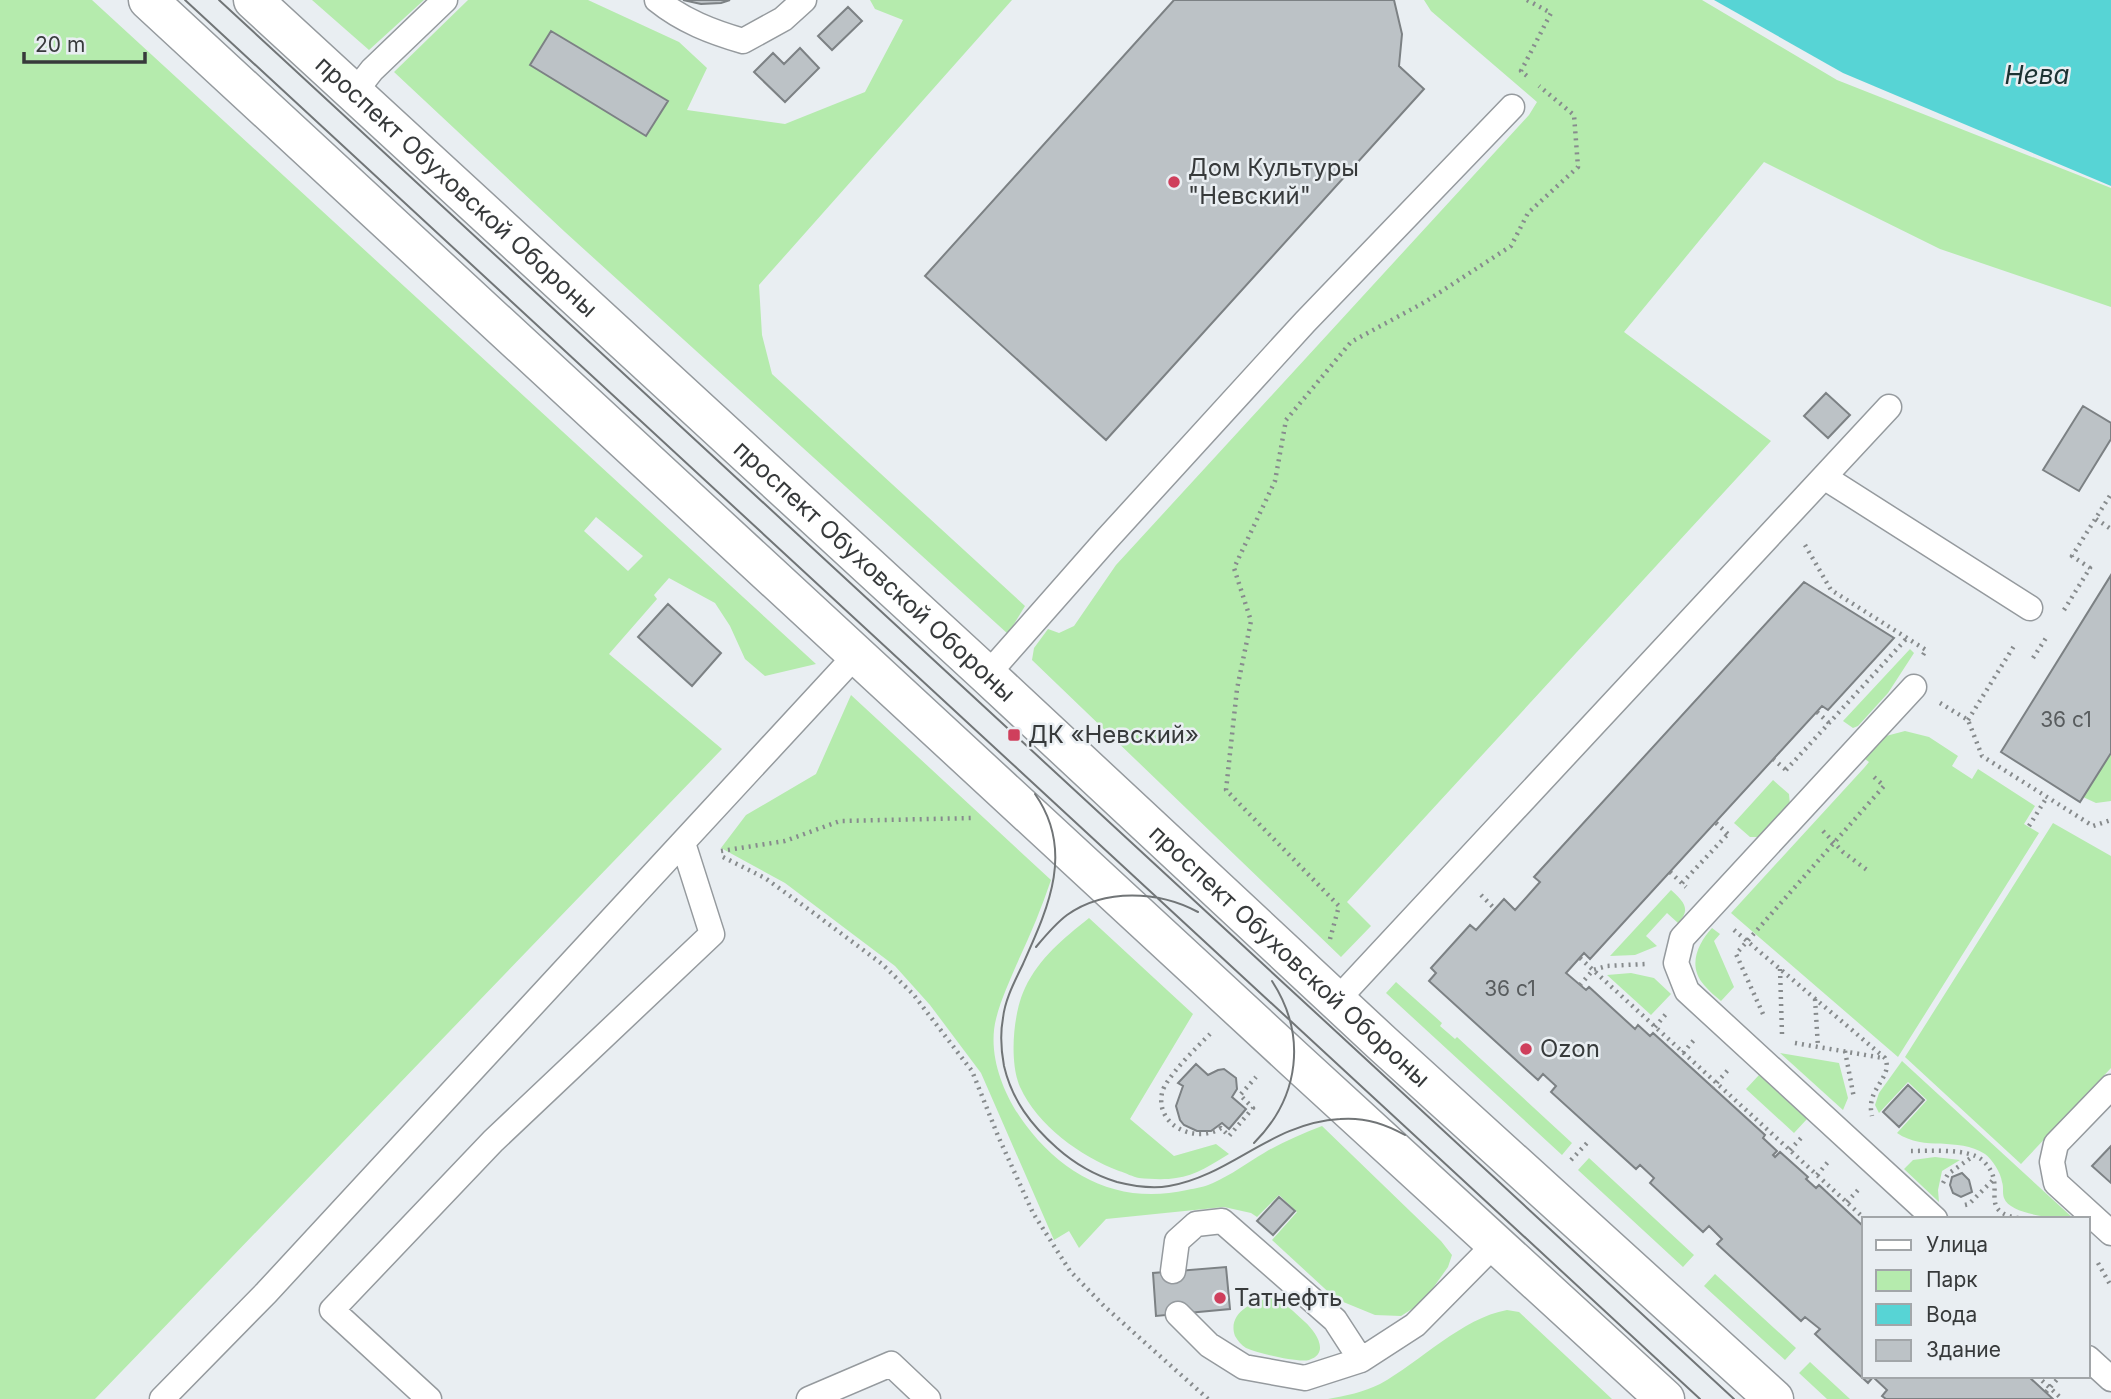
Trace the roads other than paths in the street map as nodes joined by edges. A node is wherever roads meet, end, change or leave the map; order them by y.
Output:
1 (149, 0) edge
2 (253, 0) edge
3 (445, 0) edge
4 (657, 0) edge
5 (804, 0) edge
6 (354, 93) junction
7 (1512, 107) dead end
8 (1889, 407) dead end
9 (1824, 477) junction
10 (2030, 608) dead end
11 (856, 655) junction
12 (987, 676) junction
13 (1913, 687) road end
14 (683, 843) junction
15 (1336, 1000) junction
16 (2111, 1087) edge
17 (1933, 1217) edge
18 (2111, 1233) edge
19 (1495, 1244) junction
20 (1173, 1271) dead end
21 (1178, 1314) dead end
22 (1362, 1360) junction
23 (2090, 1360) edge
24 (2111, 1379) edge
25 (162, 1399) edge
26 (429, 1399) edge
27 (810, 1399) edge
28 (928, 1399) edge
29 (1665, 1399) edge
30 (1774, 1399) edge

1 - 11 main road
2 - 6 main road, проспект Обуховской Обороны
3 - 6 lane
4 - 5 lane
6 - 12 main road, проспект Обуховской Обороны
7 - 12 lane
8 - 9 lane
9 - 10 lane
9 - 15 lane
11 - 14 lane
11 - 19 main road
12 - 15 main road, проспект Обуховской Обороны
13 - 17 lane
14 - 25 lane
14 - 26 lane
15 - 30 main road, проспект Обуховской Обороны
16 - 18 lane
19 - 22 lane
19 - 29 main road
20 - 22 lane
21 - 22 lane
23 - 24 lane
27 - 28 lane

